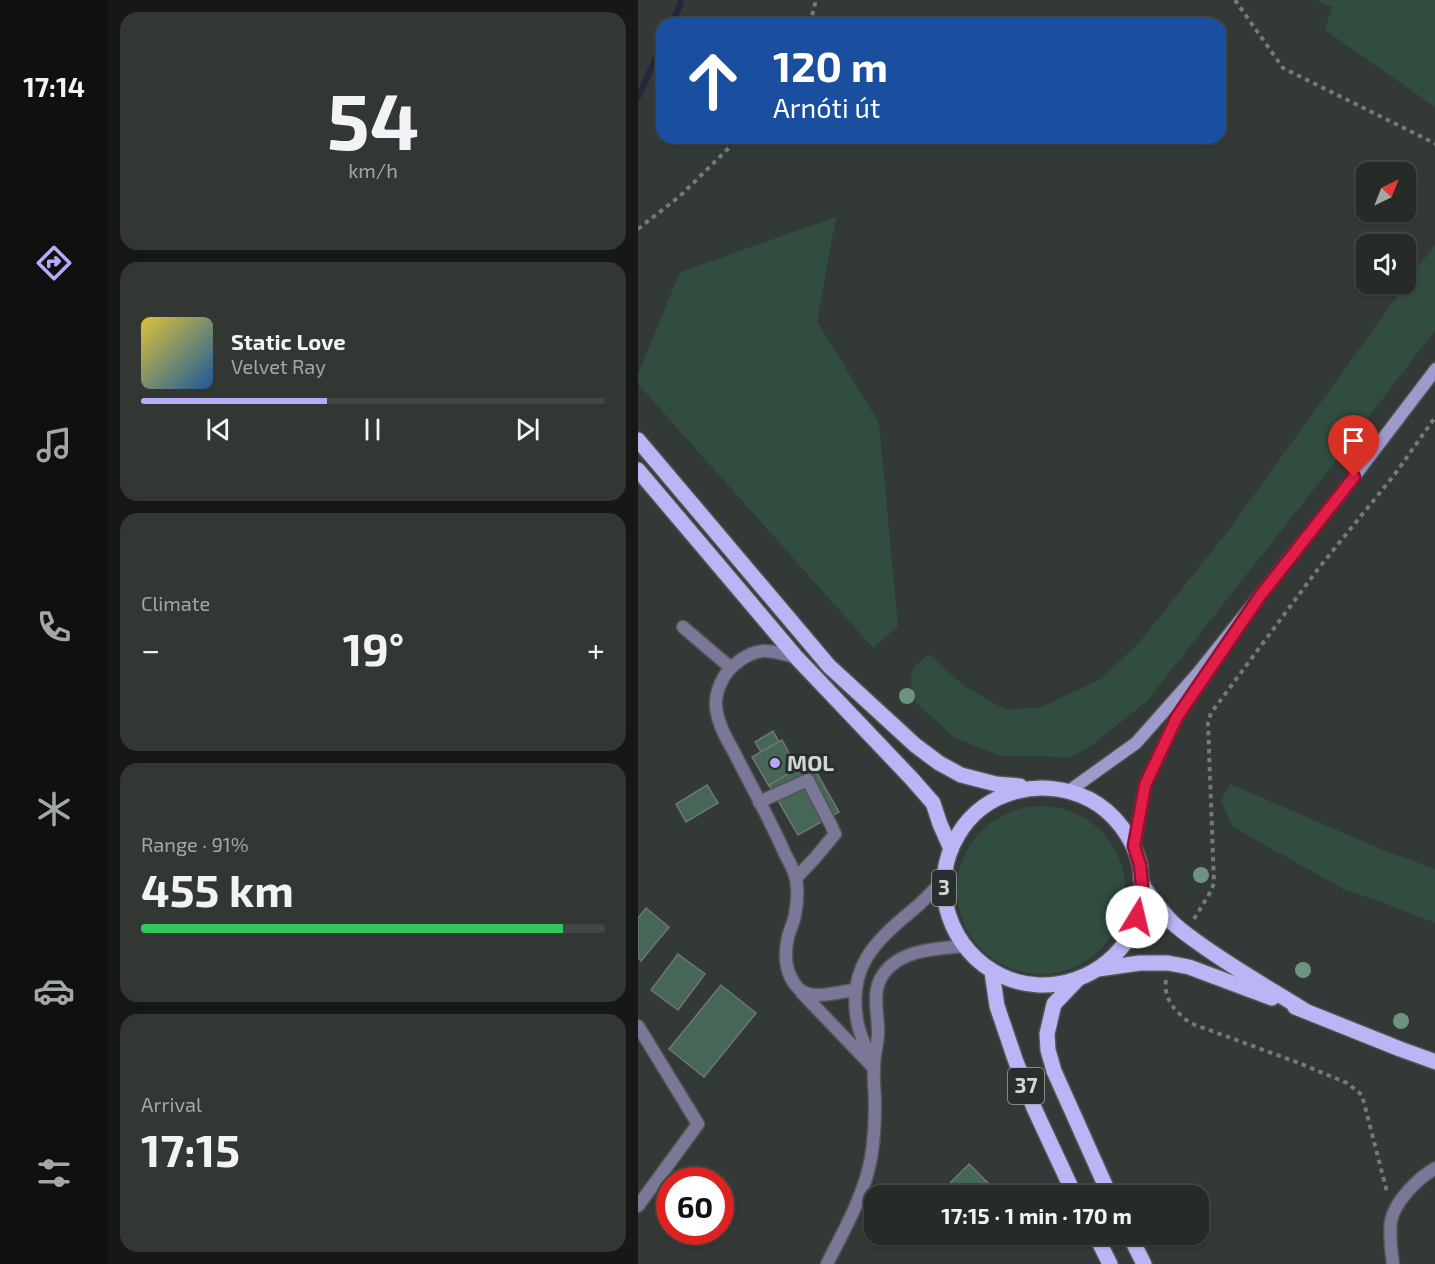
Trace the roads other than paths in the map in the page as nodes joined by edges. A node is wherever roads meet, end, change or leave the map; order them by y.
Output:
1 (1436, 369) edge
2 (638, 440) edge
3 (638, 470) edge
4 (1260, 596) junction
5 (683, 627) dead end
6 (797, 658) junction
7 (731, 668) junction
8 (1038, 787) junction
9 (1069, 791) junction
10 (759, 802) junction
11 (1134, 846) junction
12 (951, 849) junction
13 (796, 878) junction
14 (944, 880) junction
15 (1142, 885) junction
16 (964, 946) junction
17 (1098, 969) junction
18 (992, 972) junction
19 (1077, 980) junction
20 (854, 990) junction
21 (800, 991) junction
22 (1304, 1010) junction
23 (638, 1026) edge
24 (1436, 1062) edge
25 (874, 1068) junction
26 (1436, 1168) edge
27 (1070, 1185) edge
28 (1105, 1185) edge
29 (638, 1206) edge
30 (1100, 1245) edge
31 (1134, 1245) edge
32 (827, 1264) edge
33 (1110, 1264) edge
34 (1144, 1264) edge
35 (1393, 1264) edge

1 - 4 main road
2 - 8 main road, 3
3 - 6 main road, 3
4 - 9 main road
4 - 11 main road
5 - 7 street
6 - 7 street
6 - 12 main road, 3
7 - 10 street
8 - 9 main road, 3
8 - 12 main road, 3
9 - 11 main road, 3
10 - 13 street
10 - 13 street
11 - 15 main road, 3
12 - 14 main road, 3
13 - 21 street
14 - 16 main road, 3
14 - 20 street
15 - 17 main road, 3
15 - 22 main road, 3
16 - 18 main road, 3
16 - 25 street
17 - 19 main road, 3
17 - 22 main road, 3
18 - 19 main road, 3
18 - 27 main road, 37
19 - 28 main road, 37
20 - 21 street
20 - 25 street
21 - 25 street
22 - 24 main road, 3
23 - 29 street
25 - 32 street
26 - 35 street
30 - 33 main road
31 - 34 main road

